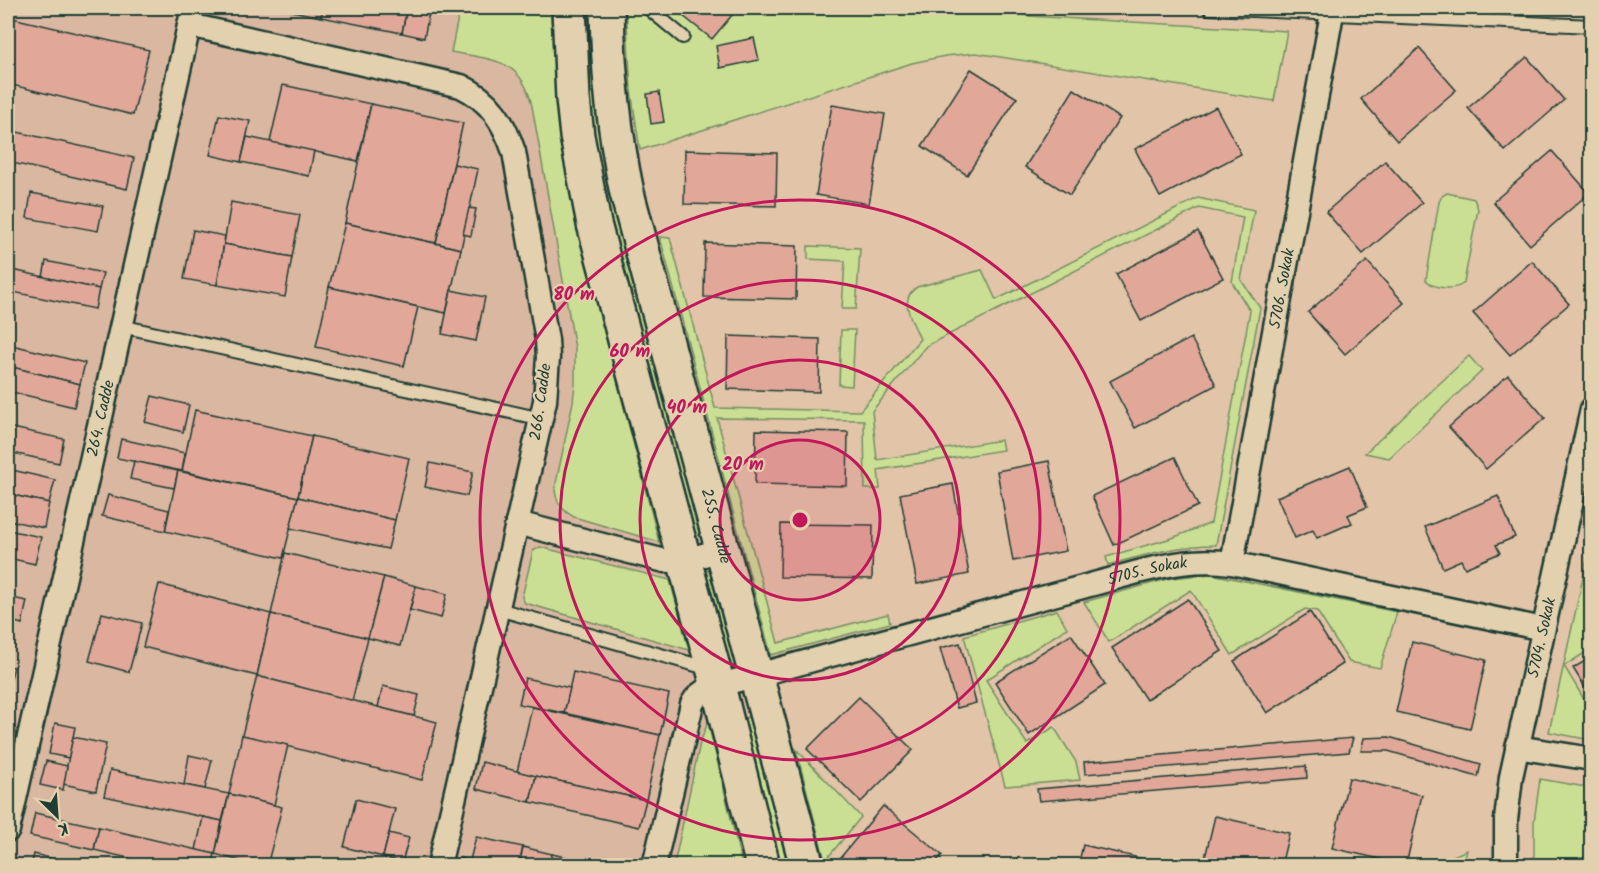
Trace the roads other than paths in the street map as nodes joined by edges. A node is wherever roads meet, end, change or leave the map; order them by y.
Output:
1 (569, 8) edge
2 (607, 8) edge
3 (648, 8) edge
4 (1209, 8) edge
5 (1332, 13) junction
6 (191, 16) edge
7 (1592, 26) edge
8 (683, 37) dead end
9 (121, 326) junction
10 (1592, 410) edge
11 (542, 419) junction
12 (517, 523) junction
13 (723, 550) junction
14 (684, 560) junction
15 (1232, 563) junction
16 (498, 609) junction
17 (1543, 629) junction
18 (757, 676) junction
19 (716, 678) junction
20 (1517, 747) junction
21 (1592, 759) edge
22 (8, 830) edge
23 (439, 866) edge
24 (654, 866) edge
25 (763, 866) edge
26 (807, 866) edge
27 (1506, 866) edge

1 - 14 main road
2 - 13 main road, 255. Cadde
3 - 8 lane
4 - 5 lane
5 - 7 lane
5 - 15 street, 5706. Sokak
6 - 9 street, 264. Cadde
6 - 11 street, 266. Cadde
9 - 11 lane
9 - 22 street, 264. Cadde
10 - 17 street, 5704. Sokak
11 - 12 street, 266. Cadde
12 - 14 street
12 - 16 street, 266. Cadde
13 - 14 street
13 - 18 main road, 255. Cadde
14 - 19 main road
15 - 17 street, 5705. Sokak
15 - 18 street, 5705. Sokak
16 - 19 lane
16 - 23 street, 266. Cadde
17 - 20 street, 5704. Sokak
18 - 19 street, 5705. Sokak
18 - 26 main road, 255. Cadde
19 - 24 street, 5705. Sokak
19 - 25 main road
20 - 21 street
20 - 27 street, 5704. Sokak

